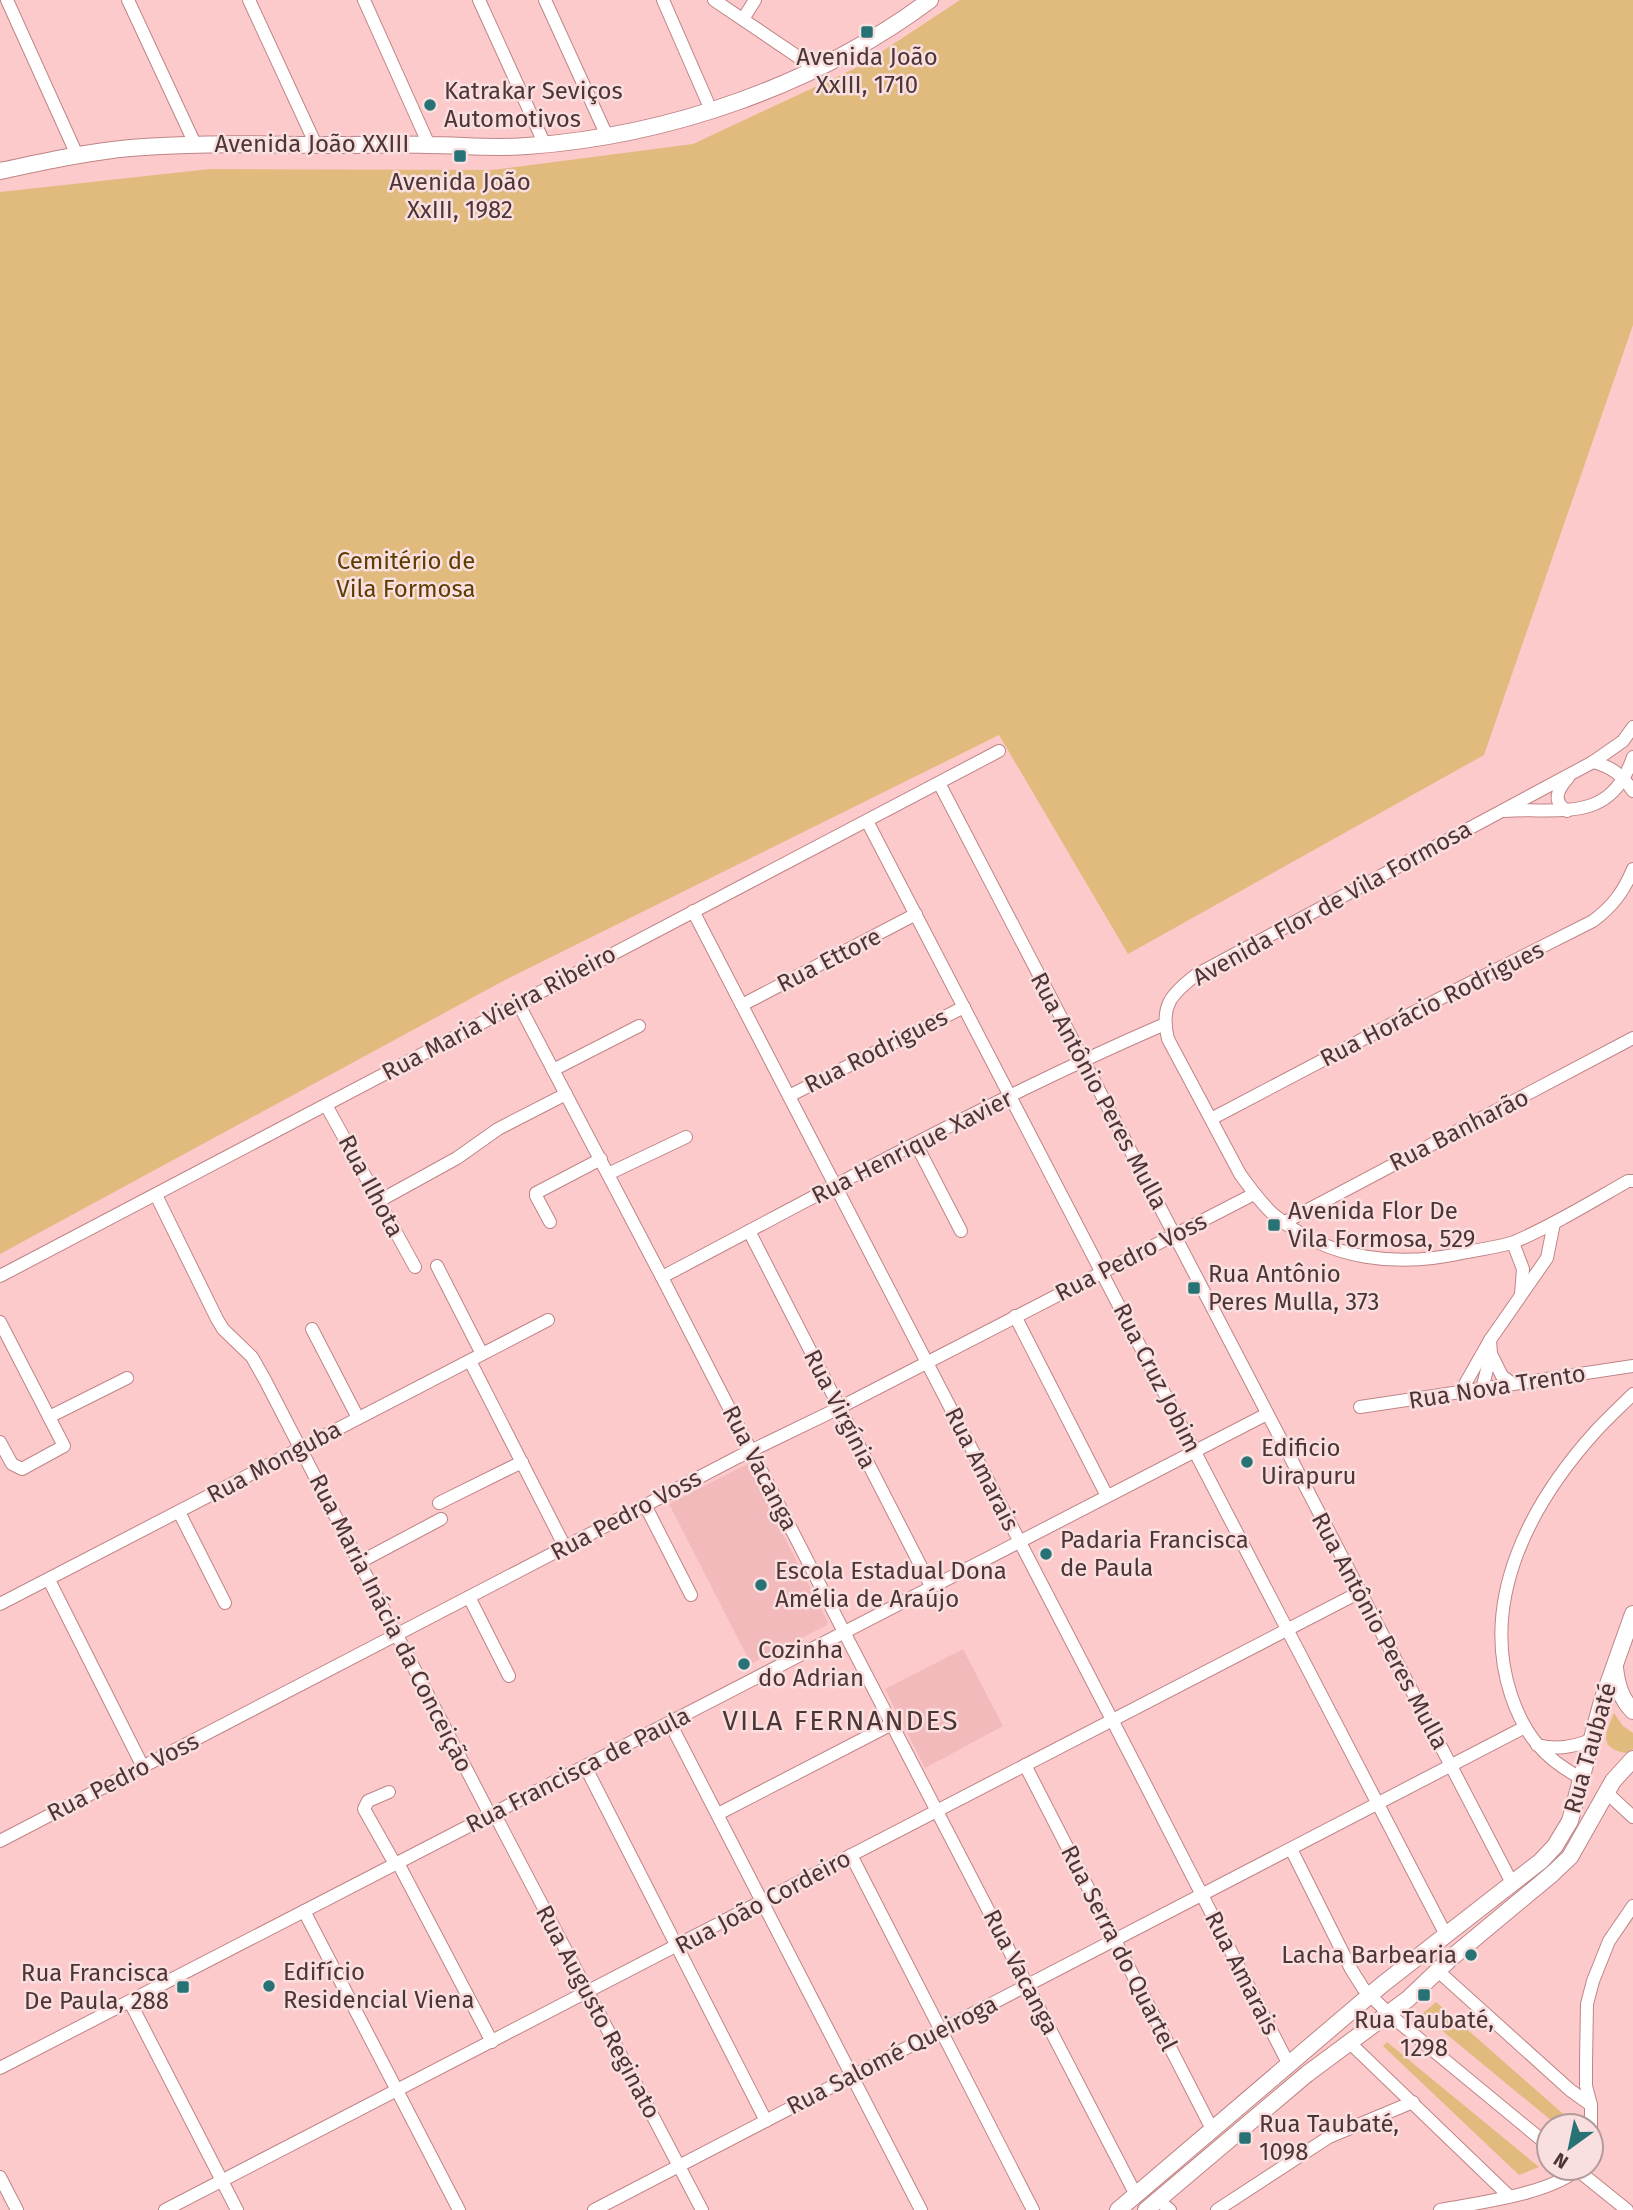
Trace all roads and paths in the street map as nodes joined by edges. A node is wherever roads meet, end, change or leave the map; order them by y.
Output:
1 (7, 0) edge
2 (128, 0) edge
3 (249, 0) edge
4 (364, 0) edge
5 (479, 0) edge
6 (545, 0) edge
7 (663, 0) edge
8 (715, 0) edge
9 (755, 0) edge
10 (930, 0) edge
11 (743, 19) junction
12 (816, 69) junction
13 (711, 110) junction
14 (607, 136) junction
15 (195, 144) junction
16 (316, 145) junction
17 (429, 145) junction
18 (545, 145) junction
19 (77, 155) junction
20 (0, 172) edge
21 (1633, 727) edge
22 (999, 751) dead end
23 (1633, 757) edge
24 (1593, 762) junction
25 (1571, 774) junction
26 (1628, 779) edge
27 (939, 782) junction
28 (1633, 792) edge
29 (1501, 811) junction
30 (1567, 811) junction
31 (867, 821) junction
32 (1633, 869) edge
33 (693, 911) junction
34 (916, 914) junction
35 (518, 1003) junction
36 (742, 1005) junction
37 (964, 1007) junction
38 (1165, 1024) junction
39 (639, 1026) dead end
40 (1633, 1038) edge
41 (1082, 1059) junction
42 (553, 1070) junction
43 (566, 1094) junction
44 (1010, 1095) junction
45 (789, 1096) junction
46 (326, 1105) junction
47 (1211, 1119) junction
48 (686, 1136) dead end
49 (916, 1144) junction
50 (601, 1160) junction
51 (608, 1174) junction
52 (1631, 1180) edge
53 (836, 1186) junction
54 (1254, 1194) junction
55 (156, 1195) junction
56 (379, 1201) junction
57 (551, 1222) dead end
58 (1285, 1222) junction
59 (1554, 1223) junction
60 (749, 1231) junction
61 (961, 1231) dead end
62 (1175, 1233) junction
63 (1513, 1242) junction
64 (437, 1266) dead end
65 (415, 1267) dead end
66 (1101, 1271) junction
67 (0, 1276) edge
68 (662, 1277) junction
69 (1521, 1294) junction
70 (1015, 1316) junction
71 (548, 1320) dead end
72 (0, 1322) edge
73 (312, 1329) dead end
74 (1490, 1340) junction
75 (482, 1354) junction
76 (1491, 1354) junction
77 (470, 1361) junction
78 (927, 1362) junction
79 (1633, 1366) edge
80 (127, 1378) dead end
81 (1513, 1384) junction
82 (1482, 1390) junction
83 (1460, 1393) junction
84 (1633, 1394) edge
85 (1360, 1407) dead end
86 (839, 1408) junction
87 (1268, 1414) junction
88 (49, 1417) junction
89 (358, 1418) junction
90 (0, 1443) edge
91 (301, 1448) junction
92 (751, 1451) junction
93 (1195, 1451) junction
94 (522, 1462) junction
95 (1107, 1496) junction
96 (439, 1503) dead end
97 (645, 1505) junction
98 (178, 1512) junction
99 (442, 1519) dead end
100 (1019, 1541) junction
101 (565, 1547) junction
102 (360, 1562) junction
103 (49, 1580) junction
104 (931, 1586) junction
105 (1360, 1592) junction
106 (691, 1595) dead end
107 (469, 1597) junction
108 (225, 1603) dead end
109 (0, 1604) edge
110 (1633, 1614) edge
111 (1288, 1630) junction
112 (844, 1632) junction
113 (398, 1635) junction
114 (1614, 1665) junction
115 (509, 1676) dead end
116 (1633, 1711) edge
117 (1112, 1721) junction
118 (670, 1723) junction
119 (892, 1724) junction
120 (1525, 1727) junction
121 (1591, 1740) junction
122 (1537, 1745) junction
123 (1633, 1759) edge
124 (1025, 1765) junction
125 (585, 1766) junction
126 (1451, 1766) junction
127 (143, 1767) junction
128 (1618, 1774) junction
129 (1581, 1778) junction
130 (389, 1792) dead end
131 (1606, 1792) junction
132 (1377, 1804) junction
133 (937, 1811) junction
134 (492, 1814) junction
135 (718, 1814) junction
136 (1633, 1817) edge
137 (0, 1841) edge
138 (1291, 1849) junction
139 (851, 1855) junction
140 (396, 1863) junction
141 (1512, 1883) junction
142 (1202, 1895) junction
143 (763, 1902) junction
144 (1633, 1906) edge
145 (304, 1911) junction
146 (1446, 1935) junction
147 (1115, 1940) junction
148 (678, 1946) junction
149 (1438, 1971) junction
150 (1028, 1985) junction
151 (587, 1993) junction
152 (1370, 1996) junction
153 (130, 2002) junction
154 (1389, 2014) junction
155 (940, 2030) junction
156 (492, 2042) junction
157 (1350, 2042) junction
158 (1289, 2065) junction
159 (0, 2068) edge
160 (852, 2076) junction
161 (397, 2091) junction
162 (1413, 2102) junction
163 (1591, 2105) junction
164 (1591, 2112) edge
165 (766, 2121) junction
166 (1213, 2131) junction
167 (1535, 2134) edge
168 (679, 2166) junction
169 (0, 2177) edge
170 (222, 2181) junction
171 (1554, 2182) edge
172 (1594, 2182) edge
173 (1136, 2195) junction
174 (1509, 2196) junction
175 (1158, 2207) edge
176 (16, 2210) edge
177 (165, 2210) edge
178 (237, 2210) edge
179 (459, 2210) edge
180 (594, 2210) edge
181 (702, 2210) edge
182 (921, 2210) edge
183 (1033, 2210) edge
184 (1118, 2210) edge
185 (1217, 2210) edge
186 (1440, 2210) edge
187 (1627, 2210) edge

1 - 19 street
2 - 15 street
3 - 16 street
4 - 17 street
5 - 18 street
6 - 14 street
7 - 13 street
8 - 11 street
9 - 11 street
10 - 12 main road, Avenida João XXIII
11 - 12 street
12 - 13 main road, Avenida João XXIII
13 - 14 main road, Avenida João XXIII
14 - 18 main road, Avenida João XXIII
15 - 16 main road, Avenida João XXIII
15 - 19 main road, Avenida João XXIII
16 - 17 main road, Avenida João XXIII
17 - 18 main road, Avenida João XXIII
19 - 20 main road, Avenida João XXIII
21 - 24 street, Avenida Flor de Vila Formosa
22 - 27 street, Rua Maria Vieira Ribeiro
23 - 26 street
24 - 25 street, Avenida Flor de Vila Formosa
24 - 26 street
25 - 29 street, Avenida Flor de Vila Formosa
25 - 30 street
26 - 28 street
26 - 30 street, Avenida Flor de Vila Formosa
27 - 31 street, Rua Maria Vieira Ribeiro
27 - 41 street, Rua Antônio Peres Mulla
29 - 30 street, Avenida Flor de Vila Formosa
29 - 38 street, Avenida Flor de Vila Formosa
31 - 33 street, Rua Maria Vieira Ribeiro
31 - 34 street, Rua Cruz Jobim
32 - 47 street, Rua Horácio Rodrigues
33 - 35 street, Rua Maria Vieira Ribeiro
33 - 36 street, Rua Amarais
34 - 36 street, Rua Ettore
34 - 37 street, Rua Cruz Jobim
35 - 42 street, Rua Vacanga
35 - 46 street, Rua Maria Vieira Ribeiro
36 - 45 street, Rua Amarais
37 - 44 street, Rua Cruz Jobim
37 - 45 street, Rua Rodrigues
38 - 41 street, Rua Henrique Xavier
38 - 47 street
39 - 42 street
40 - 58 street, Rua Banharão
41 - 44 street, Rua Henrique Xavier
41 - 62 street, Rua Antônio Peres Mulla
42 - 43 street, Rua Vacanga
43 - 50 street, Rua Vacanga
43 - 56 street
44 - 49 street, Rua Henrique Xavier
44 - 66 street, Rua Cruz Jobim
45 - 53 street, Rua Amarais
46 - 55 street, Rua Maria Vieira Ribeiro
46 - 56 street, Rua Ilhota
47 - 54 street
48 - 51 street
49 - 53 street, Rua Henrique Xavier
49 - 61 street
50 - 51 street, Rua Vacanga
50 - 57 street
51 - 68 street, Rua Vacanga
52 - 59 street
53 - 60 street, Rua Henrique Xavier
53 - 78 street, Rua Amarais
54 - 58 street
54 - 62 street, Rua Pedro Voss
55 - 67 street, Rua Maria Vieira Ribeiro
55 - 91 street, Rua Maria Inácia da Conceição
56 - 65 street, Rua Ilhota
58 - 63 street
59 - 63 street
59 - 69 street
60 - 68 street, Rua Henrique Xavier
60 - 86 street, Rua Virgínia
62 - 66 street, Rua Pedro Voss
62 - 87 street, Rua Antônio Peres Mulla
63 - 69 street
64 - 75 street
66 - 70 street, Rua Pedro Voss
66 - 93 street, Rua Cruz Jobim
68 - 92 street, Rua Vacanga
69 - 74 street
70 - 78 street, Rua Pedro Voss
70 - 95 street
71 - 75 street, Rua Monguba
72 - 88 street
73 - 89 street
74 - 76 street
74 - 83 street
75 - 77 street, Rua Monguba
76 - 81 street
76 - 82 street
77 - 89 street, Rua Monguba
77 - 94 street
78 - 86 street, Rua Pedro Voss
78 - 100 street, Rua Amarais
79 - 81 street, Rua Nova Trento
80 - 88 street
81 - 82 street, Rua Nova Trento
82 - 83 street, Rua Nova Trento
83 - 85 street, Rua Nova Trento
84 - 120 street
86 - 92 street, Rua Pedro Voss
86 - 104 street, Rua Virgínia
87 - 93 street, Rua Francisca de Paula
87 - 105 street, Rua Antônio Peres Mulla
88 - 90 street
89 - 91 street, Rua Monguba
91 - 98 street, Rua Monguba
91 - 102 street, Rua Maria Inácia da Conceição
92 - 97 street, Rua Pedro Voss
92 - 112 street, Rua Vacanga
93 - 95 street, Rua Francisca de Paula
93 - 111 street, Rua Cruz Jobim
94 - 96 street
94 - 101 street
95 - 100 street, Rua Francisca de Paula
97 - 101 street, Rua Pedro Voss
97 - 106 street
98 - 103 street, Rua Monguba
98 - 108 street
99 - 102 street
100 - 104 street, Rua Francisca de Paula
100 - 117 street, Rua Amarais
101 - 107 street, Rua Pedro Voss
102 - 113 street, Rua Maria Inácia da Conceição
103 - 109 street, Rua Monguba
103 - 127 street
104 - 112 street, Rua Francisca de Paula
105 - 111 street, Rua João Cordeiro
105 - 126 street, Rua Antônio Peres Mulla
107 - 113 street, Rua Pedro Voss
107 - 115 street
110 - 114 main road, Rua Taubaté
111 - 117 street, Rua João Cordeiro
111 - 132 street, Rua Cruz Jobim
112 - 118 street, Rua Francisca de Paula
112 - 119 street, Rua Vacanga
113 - 127 street, Rua Pedro Voss
113 - 134 street, Rua Maria Inácia da Conceição
114 - 116 main road
114 - 121 main road, Rua Taubaté
117 - 124 street, Rua João Cordeiro
117 - 142 street, Rua Amarais
118 - 125 street, Rua Francisca de Paula
118 - 135 street
119 - 133 street, Rua Vacanga
119 - 135 street
120 - 122 street
120 - 126 street, Rua Salomé Queiroga
121 - 122 street
121 - 129 main road, Rua Taubaté
122 - 129 street
123 - 128 main road, Rua Taubaté
124 - 133 street, Rua João Cordeiro
124 - 147 street, Rua Serra do Quartel
125 - 134 street, Rua Francisca de Paula
125 - 148 street
126 - 132 street, Rua Salomé Queiroga
126 - 141 street, Rua Antônio Peres Mulla
127 - 137 street, Rua Pedro Voss
128 - 129 main road
128 - 131 main road, Rua Taubaté
129 - 141 main road, Rua Taubaté
130 - 140 street
131 - 136 street
131 - 149 main road, Rua Taubaté
132 - 138 street, Rua Salomé Queiroga
132 - 146 street, Rua Cruz Jobim
133 - 139 street, Rua João Cordeiro
133 - 150 street, Rua Vacanga
134 - 140 street, Rua Francisca de Paula
134 - 151 street, Rua Augusto Reginato
135 - 143 street
138 - 142 street, Rua Salomé Queiroga
138 - 152 street
139 - 143 street, Rua João Cordeiro
139 - 155 street
140 - 145 street, Rua Francisca de Paula
140 - 156 street
141 - 146 main road, Rua Taubaté
142 - 147 street, Rua Salomé Queiroga
142 - 158 street, Rua Amarais
143 - 148 street, Rua João Cordeiro
143 - 160 street
144 - 163 street
145 - 153 street, Rua Francisca de Paula
145 - 161 street
146 - 152 main road, Rua Taubaté
147 - 150 street, Rua Salomé Queiroga
147 - 166 street, Rua Serra do Quartel
148 - 151 street, Rua João Cordeiro
148 - 165 street
149 - 154 main road, Rua Taubaté
149 - 163 street
150 - 155 street, Rua Salomé Queiroga
150 - 173 street, Rua Vacanga
151 - 156 street, Rua João Cordeiro
151 - 168 street, Rua Augusto Reginato
152 - 154 street
152 - 158 main road, Rua Taubaté
153 - 159 street, Rua Francisca de Paula
153 - 170 street
154 - 157 main road, Rua Taubaté
154 - 167 street
155 - 160 street, Rua Salomé Queiroga
155 - 183 street
156 - 161 street, Rua João Cordeiro
157 - 162 street
157 - 175 main road, Rua Taubaté
158 - 166 main road, Rua Taubaté
160 - 165 street, Rua Salomé Queiroga
160 - 182 street
161 - 170 street, Rua João Cordeiro
161 - 179 street
162 - 174 street
162 - 185 street
163 - 164 street
165 - 168 street, Rua Salomé Queiroga
166 - 173 main road, Rua Taubaté
168 - 180 street, Rua Salomé Queiroga
168 - 181 street, Rua Augusto Reginato
169 - 176 street
170 - 177 street, Rua João Cordeiro
170 - 178 street
171 - 174 street
172 - 187 street
173 - 184 main road, Rua Taubaté
174 - 186 street

